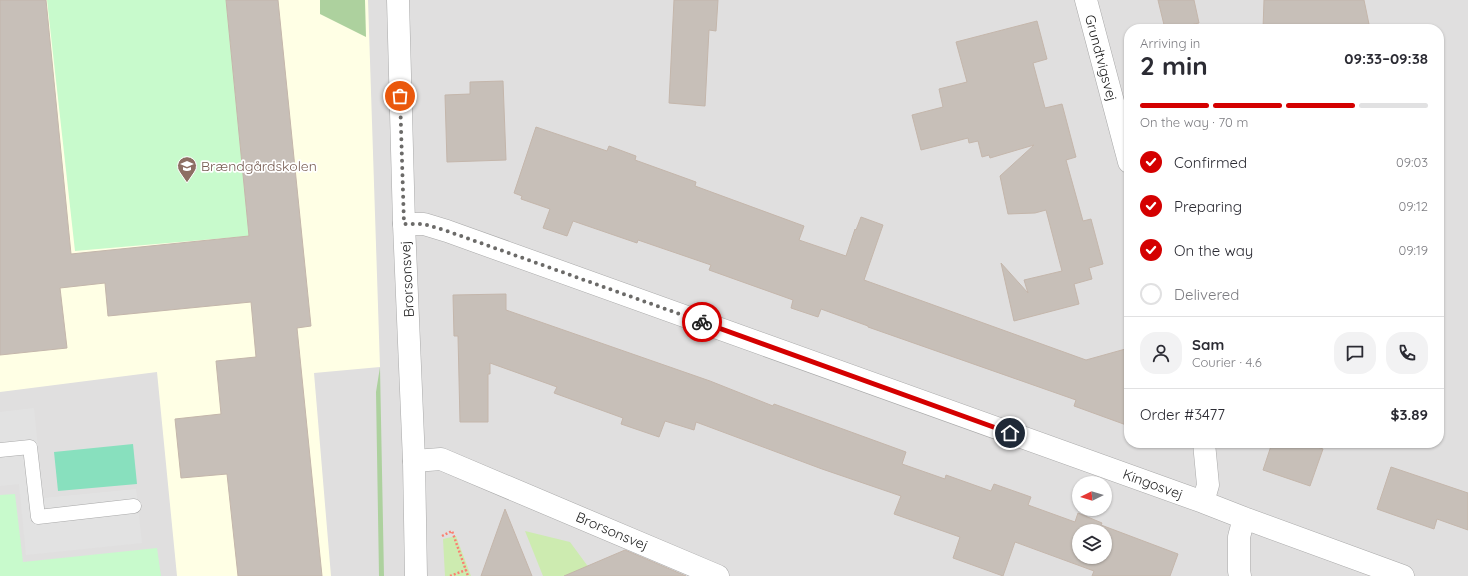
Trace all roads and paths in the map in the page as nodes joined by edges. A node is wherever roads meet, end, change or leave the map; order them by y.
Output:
1 (398, 0) edge
2 (1086, 0) edge
3 (1124, 143) edge
4 (404, 224) junction
5 (1204, 448) edge
6 (0, 450) edge
7 (414, 461) junction
8 (1203, 502) junction
9 (134, 506) dead end
10 (1244, 518) junction
11 (415, 549) junction
12 (466, 570) junction
13 (416, 576) edge
14 (450, 576) edge
15 (468, 576) edge
16 (718, 576) edge
17 (1240, 576) edge
18 (1402, 576) edge

1 - 4 street, Brorsonsvej
2 - 3 street, Grundtvigsvej
4 - 7 street, Brorsonsvej
4 - 8 street, Kingosvej
5 - 8 street
6 - 9 lane
7 - 11 street, Brorsonsvej
7 - 16 street, Brorsonsvej
8 - 10 street, Kingosvej
10 - 17 street
10 - 18 street, Kingosvej
11 - 12 path
11 - 13 street, Brorsonsvej
12 - 14 path
12 - 15 path

